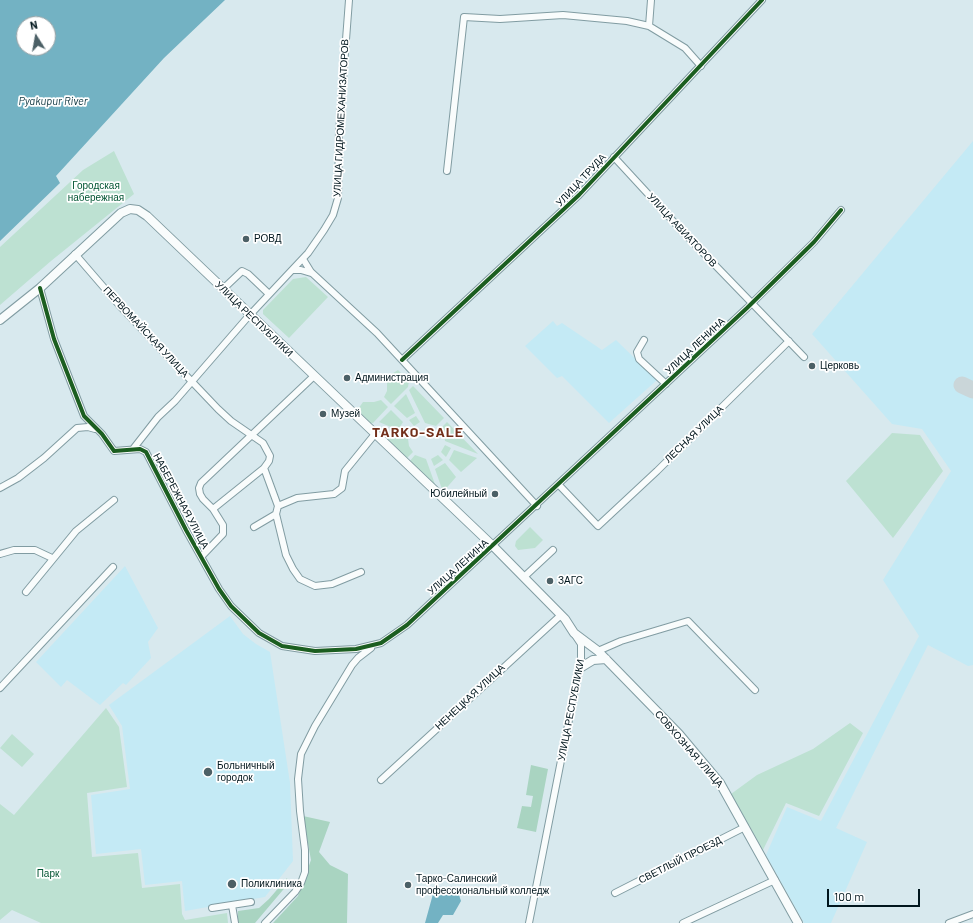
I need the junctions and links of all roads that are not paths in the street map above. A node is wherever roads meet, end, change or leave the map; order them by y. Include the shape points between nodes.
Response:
1 (349, 0) edge
2 (651, 0) edge
3 (762, 0) edge
4 (649, 26) junction
5 (701, 66) junction
6 (614, 157) junction
7 (447, 171) dead end
8 (841, 210) dead end
9 (75, 254) junction
10 (303, 259) junction
11 (292, 270) junction
12 (315, 275) junction
13 (40, 288) junction
14 (223, 289) junction
15 (269, 294) junction
16 (751, 303) junction
17 (250, 315) junction
18 (0, 320) edge
19 (644, 340) dead end
20 (789, 341) junction
21 (804, 357) dead end
22 (402, 360) junction
23 (314, 376) junction
24 (192, 380) junction
25 (666, 384) junction
26 (84, 416) junction
27 (77, 428) junction
28 (97, 429) junction
29 (375, 434) junction
30 (251, 436) junction
31 (133, 449) junction
32 (264, 468) junction
33 (559, 485) junction
34 (0, 488) edge
35 (114, 500) dead end
36 (278, 506) junction
37 (537, 506) junction
38 (213, 509) junction
39 (276, 514) junction
40 (254, 527) dead end
41 (493, 546) junction
42 (553, 550) dead end
43 (0, 554) edge
44 (202, 556) junction
45 (52, 558) junction
46 (113, 567) dead end
47 (361, 572) dead end
48 (524, 577) junction
49 (26, 592) dead end
50 (561, 615) junction
51 (574, 633) junction
52 (375, 645) junction
53 (347, 649) junction
54 (598, 651) junction
55 (606, 659) junction
56 (352, 665) junction
57 (580, 668) junction
58 (0, 688) edge
59 (755, 690) dead end
60 (381, 780) dead end
61 (745, 827) junction
62 (775, 880) junction
63 (615, 893) dead end
64 (251, 902) dead end
65 (232, 905) junction
66 (212, 908) dead end
67 (973, 914) edge
68 (235, 923) edge
69 (265, 923) edge
70 (529, 923) edge
71 (683, 923) edge
72 (798, 923) edge
73 (949, 923) edge

1 - 10 street, УЛИЦА ГИДРОМЕХАНИЗАТОРОВ via 339,132 338,198 333,215
2 - 4 street
3 - 5 street, УЛИЦА ТРУДА
4 - 5 street via 685,48
4 - 7 street via 563,15 500,19 464,17
5 - 6 street, УЛИЦА ТРУДА
6 - 16 street, УЛИЦА АВИАТОРОВ
6 - 22 street, УЛИЦА ТРУДА via 552,222
8 - 16 street, УЛИЦА ЛЕНИНА via 814,242
9 - 13 main road
9 - 14 main road, УЛИЦА РЕСПУБЛИКИ via 121,213 130,209 138,210
9 - 24 street, ПЕРВОМАЙСКАЯ УЛИЦА
10 - 11 street, УЛИЦА ГИДРОМЕХАНИЗАТОРОВ
10 - 12 street
11 - 12 street
11 - 15 street, УЛИЦА ГИДРОМЕХАНИЗАТОРОВ
12 - 22 street
13 - 18 main road
13 - 26 street via 54,339
14 - 15 street via 242,271
14 - 17 main road, УЛИЦА РЕСПУБЛИКИ
15 - 17 street, УЛИЦА ГИДРОМЕХАНИЗАТОРОВ
16 - 20 street, УЛИЦА АВИАТОРОВ
16 - 25 street, УЛИЦА ЛЕНИНА
17 - 23 main road, УЛИЦА РЕСПУБЛИКИ
17 - 24 street, УЛИЦА ГИДРОМЕХАНИЗАТОРОВ
19 - 25 street, УЛИЦА ЛЕНИНА via 637,352 639,359
20 - 21 street, УЛИЦА АВИАТОРОВ
20 - 33 street, ЛЕСНАЯ УЛИЦА via 598,526
22 - 37 street
23 - 29 main road, УЛИЦА РЕСПУБЛИКИ
23 - 30 street
24 - 30 street, ПЕРВОМАЙСКАЯ УЛИЦА via 218,409
24 - 31 street, УЛИЦА ГИДРОМЕХАНИЗАТОРОВ
25 - 33 street, УЛИЦА ЛЕНИНА
26 - 27 street
26 - 28 street
27 - 28 street
27 - 34 street via 44,458
28 - 31 street via 114,451
29 - 36 street via 345,471 342,488 334,494 297,498
29 - 41 main road, УЛИЦА РЕСПУБЛИКИ
30 - 32 street, ПЕРВОМАЙСКАЯ УЛИЦА via 258,438 267,449 270,461
30 - 38 street via 201,484 200,494
31 - 44 street, НАБЕРЕЖНАЯ УЛИЦА via 146,452 175,511
32 - 36 street
32 - 38 street
33 - 37 street, УЛИЦА ЛЕНИНА
35 - 45 street via 76,531
36 - 39 street
37 - 41 street, УЛИЦА ЛЕНИНА
38 - 44 street via 223,526 223,534
39 - 40 street
39 - 47 street via 286,555 300,579 315,586 332,584
41 - 48 main road, УЛИЦА РЕСПУБЛИКИ
41 - 52 street, УЛИЦА ЛЕНИНА via 408,625
42 - 48 street
43 - 45 street via 14,550 35,550
44 - 53 street, УЛИЦА ЛЕНИНА via 231,606 259,633 282,646 297,649
45 - 49 street
46 - 58 street
48 - 50 main road, УЛИЦА РЕСПУБЛИКИ
50 - 51 main road, УЛИЦА РЕСПУБЛИКИ
50 - 60 street, НЕНЕЦКАЯ УЛИЦА
51 - 54 main road, СОВХОЗНАЯ УЛИЦА
51 - 57 street, УЛИЦА РЕСПУБЛИКИ via 581,644
52 - 53 street, УЛИЦА ЛЕНИНА
52 - 56 street, УЛИЦА ЛЕНИНА
53 - 56 street via 352,656
54 - 55 main road, СОВХОЗНАЯ УЛИЦА
54 - 59 street via 688,620
55 - 57 main road via 593,660
55 - 61 main road, СОВХОЗНАЯ УЛИЦА via 679,734 720,783
56 - 69 street, УЛИЦА ЛЕНИНА via 301,754 298,779 306,864 301,883
57 - 70 street, УЛИЦА РЕСПУБЛИКИ
61 - 62 main road, СОВХОЗНАЯ УЛИЦА
61 - 63 street, СВЕТЛЫЙ ПРОЕЗД
62 - 71 street
62 - 72 main road, СОВХОЗНАЯ УЛИЦА
64 - 65 street
65 - 66 street
65 - 68 street
67 - 73 street

